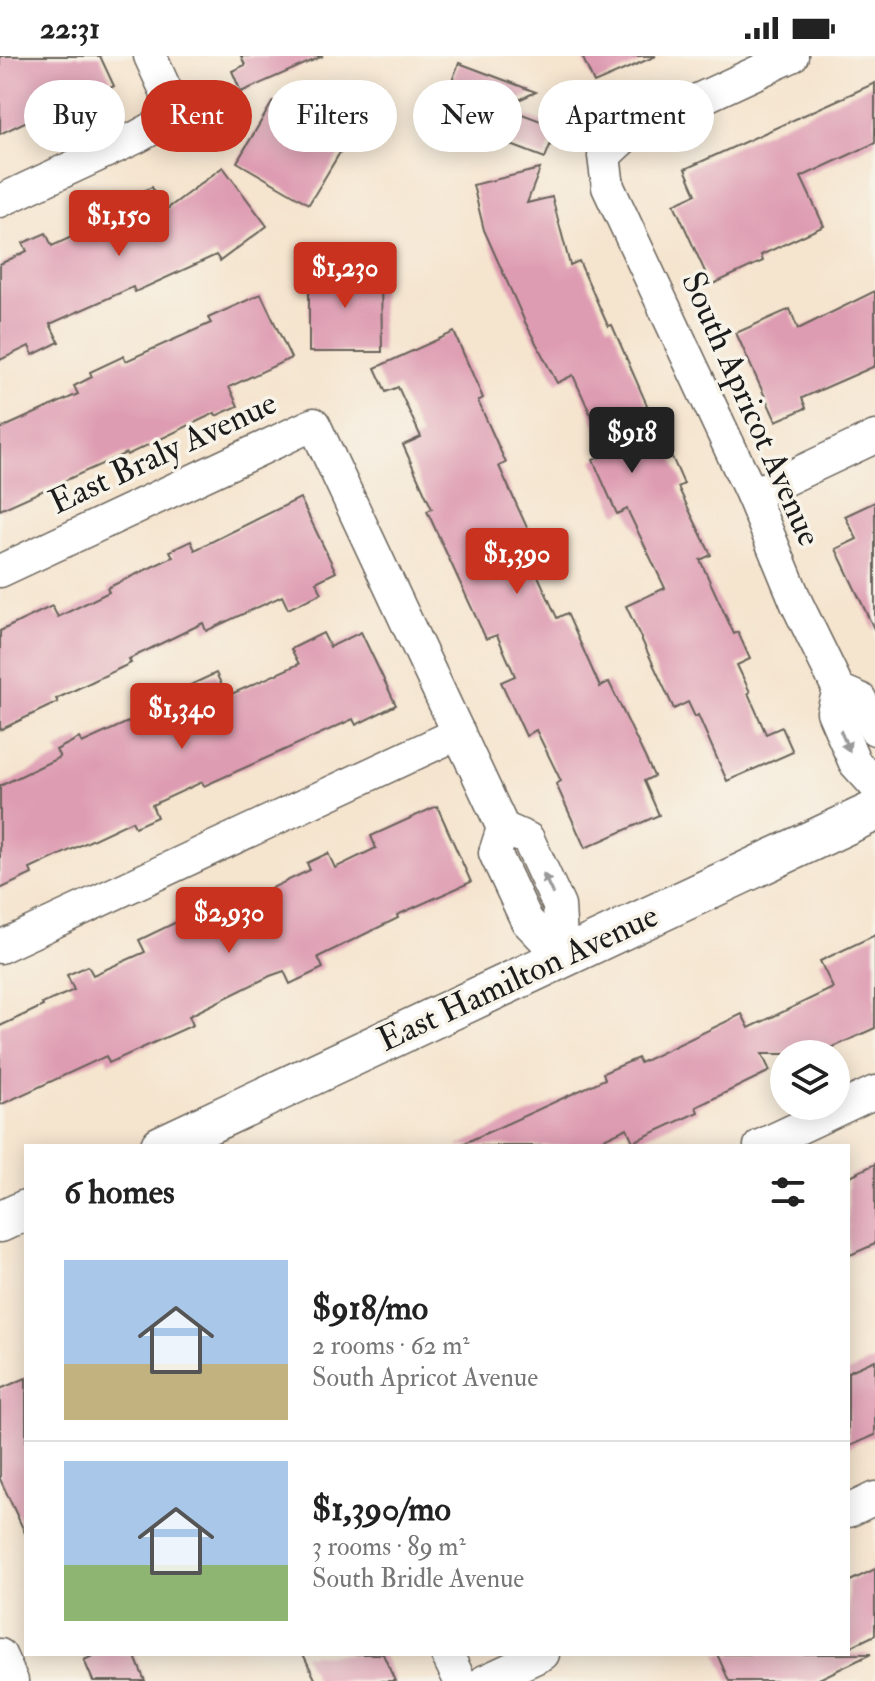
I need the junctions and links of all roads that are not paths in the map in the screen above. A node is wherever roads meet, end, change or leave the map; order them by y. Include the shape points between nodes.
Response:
1 (150, 56) edge
2 (792, 56) edge
3 (0, 201) edge
4 (875, 437) edge
5 (752, 495) junction
6 (0, 571) edge
7 (839, 690) junction
8 (875, 729) edge
9 (459, 733) junction
10 (875, 785) edge
11 (875, 811) edge
12 (0, 947) edge
13 (562, 957) junction
14 (875, 1092) edge
15 (208, 1136) edge
16 (170, 1144) edge
17 (764, 1144) edge
18 (24, 1211) edge
19 (0, 1222) edge
20 (875, 1498) edge
21 (850, 1510) edge
22 (0, 1655) edge
23 (448, 1656) edge
24 (539, 1656) edge
25 (12, 1681) edge
26 (460, 1681) edge
27 (485, 1681) edge

1 - 3 street via 169,112 157,126
2 - 5 street, South Apricot Avenue via 631,131 604,156 608,187
4 - 5 street
5 - 7 street, South Apricot Avenue
6 - 9 street, East Braly Avenue via 314,424
7 - 8 street, South Apricot Avenue via 860,699
7 -> 10 street, South Apricot Avenue via 833,712 855,763
9 - 12 street
9 - 13 street via 503,828 528,839 559,906
11 - 13 street, East Hamilton Avenue
13 - 15 street, East Hamilton Avenue
14 - 17 street
15 - 16 street, East Hamilton Avenue
18 - 19 street
20 - 21 street
22 - 25 street
23 - 26 street
24 - 27 street

